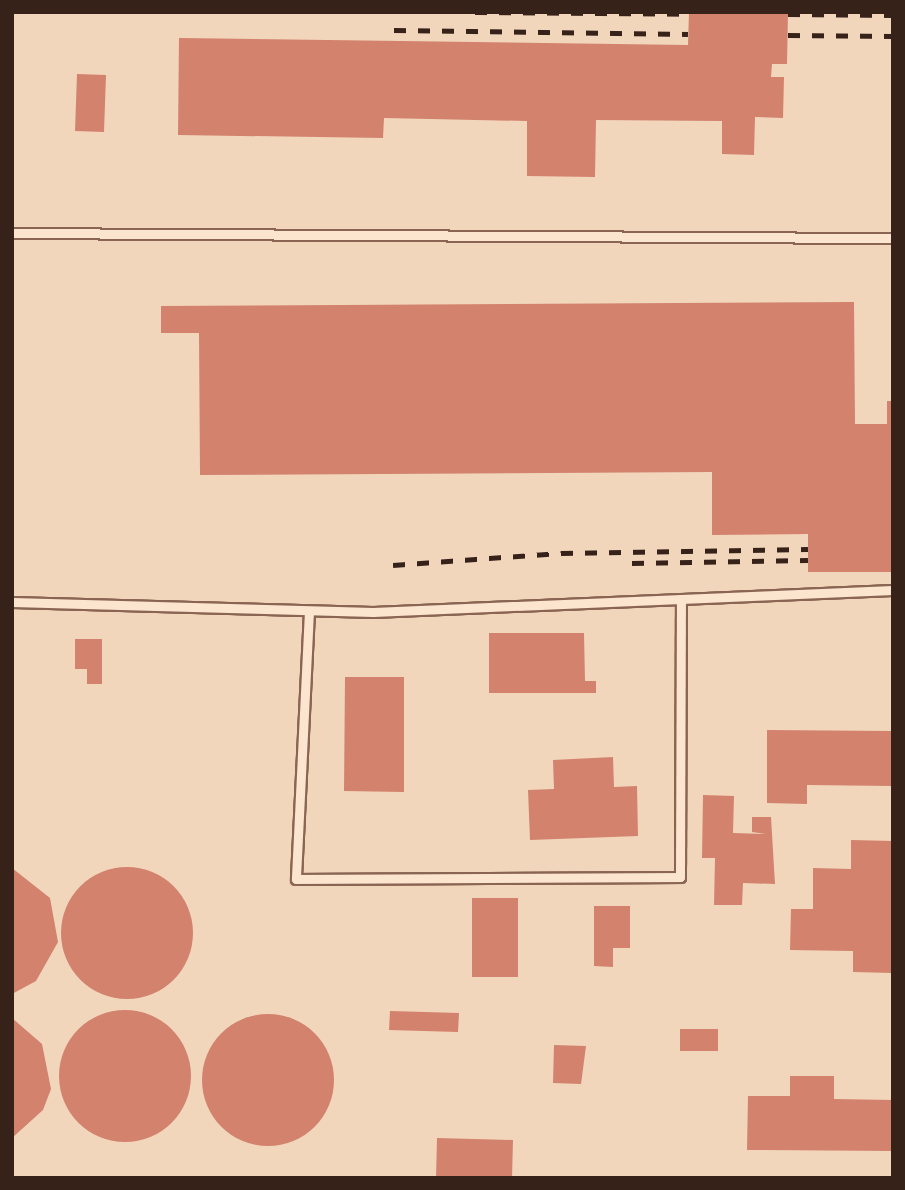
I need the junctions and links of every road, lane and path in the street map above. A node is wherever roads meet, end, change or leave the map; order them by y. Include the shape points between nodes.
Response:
1 (12, 233) edge
2 (893, 238) edge
3 (893, 590) edge
4 (681, 599) junction
5 (12, 602) edge
6 (309, 611) junction

1 - 2 lane
3 - 4 lane
4 - 6 lane
4 - 6 lane via 680,877 296,878
5 - 6 lane

